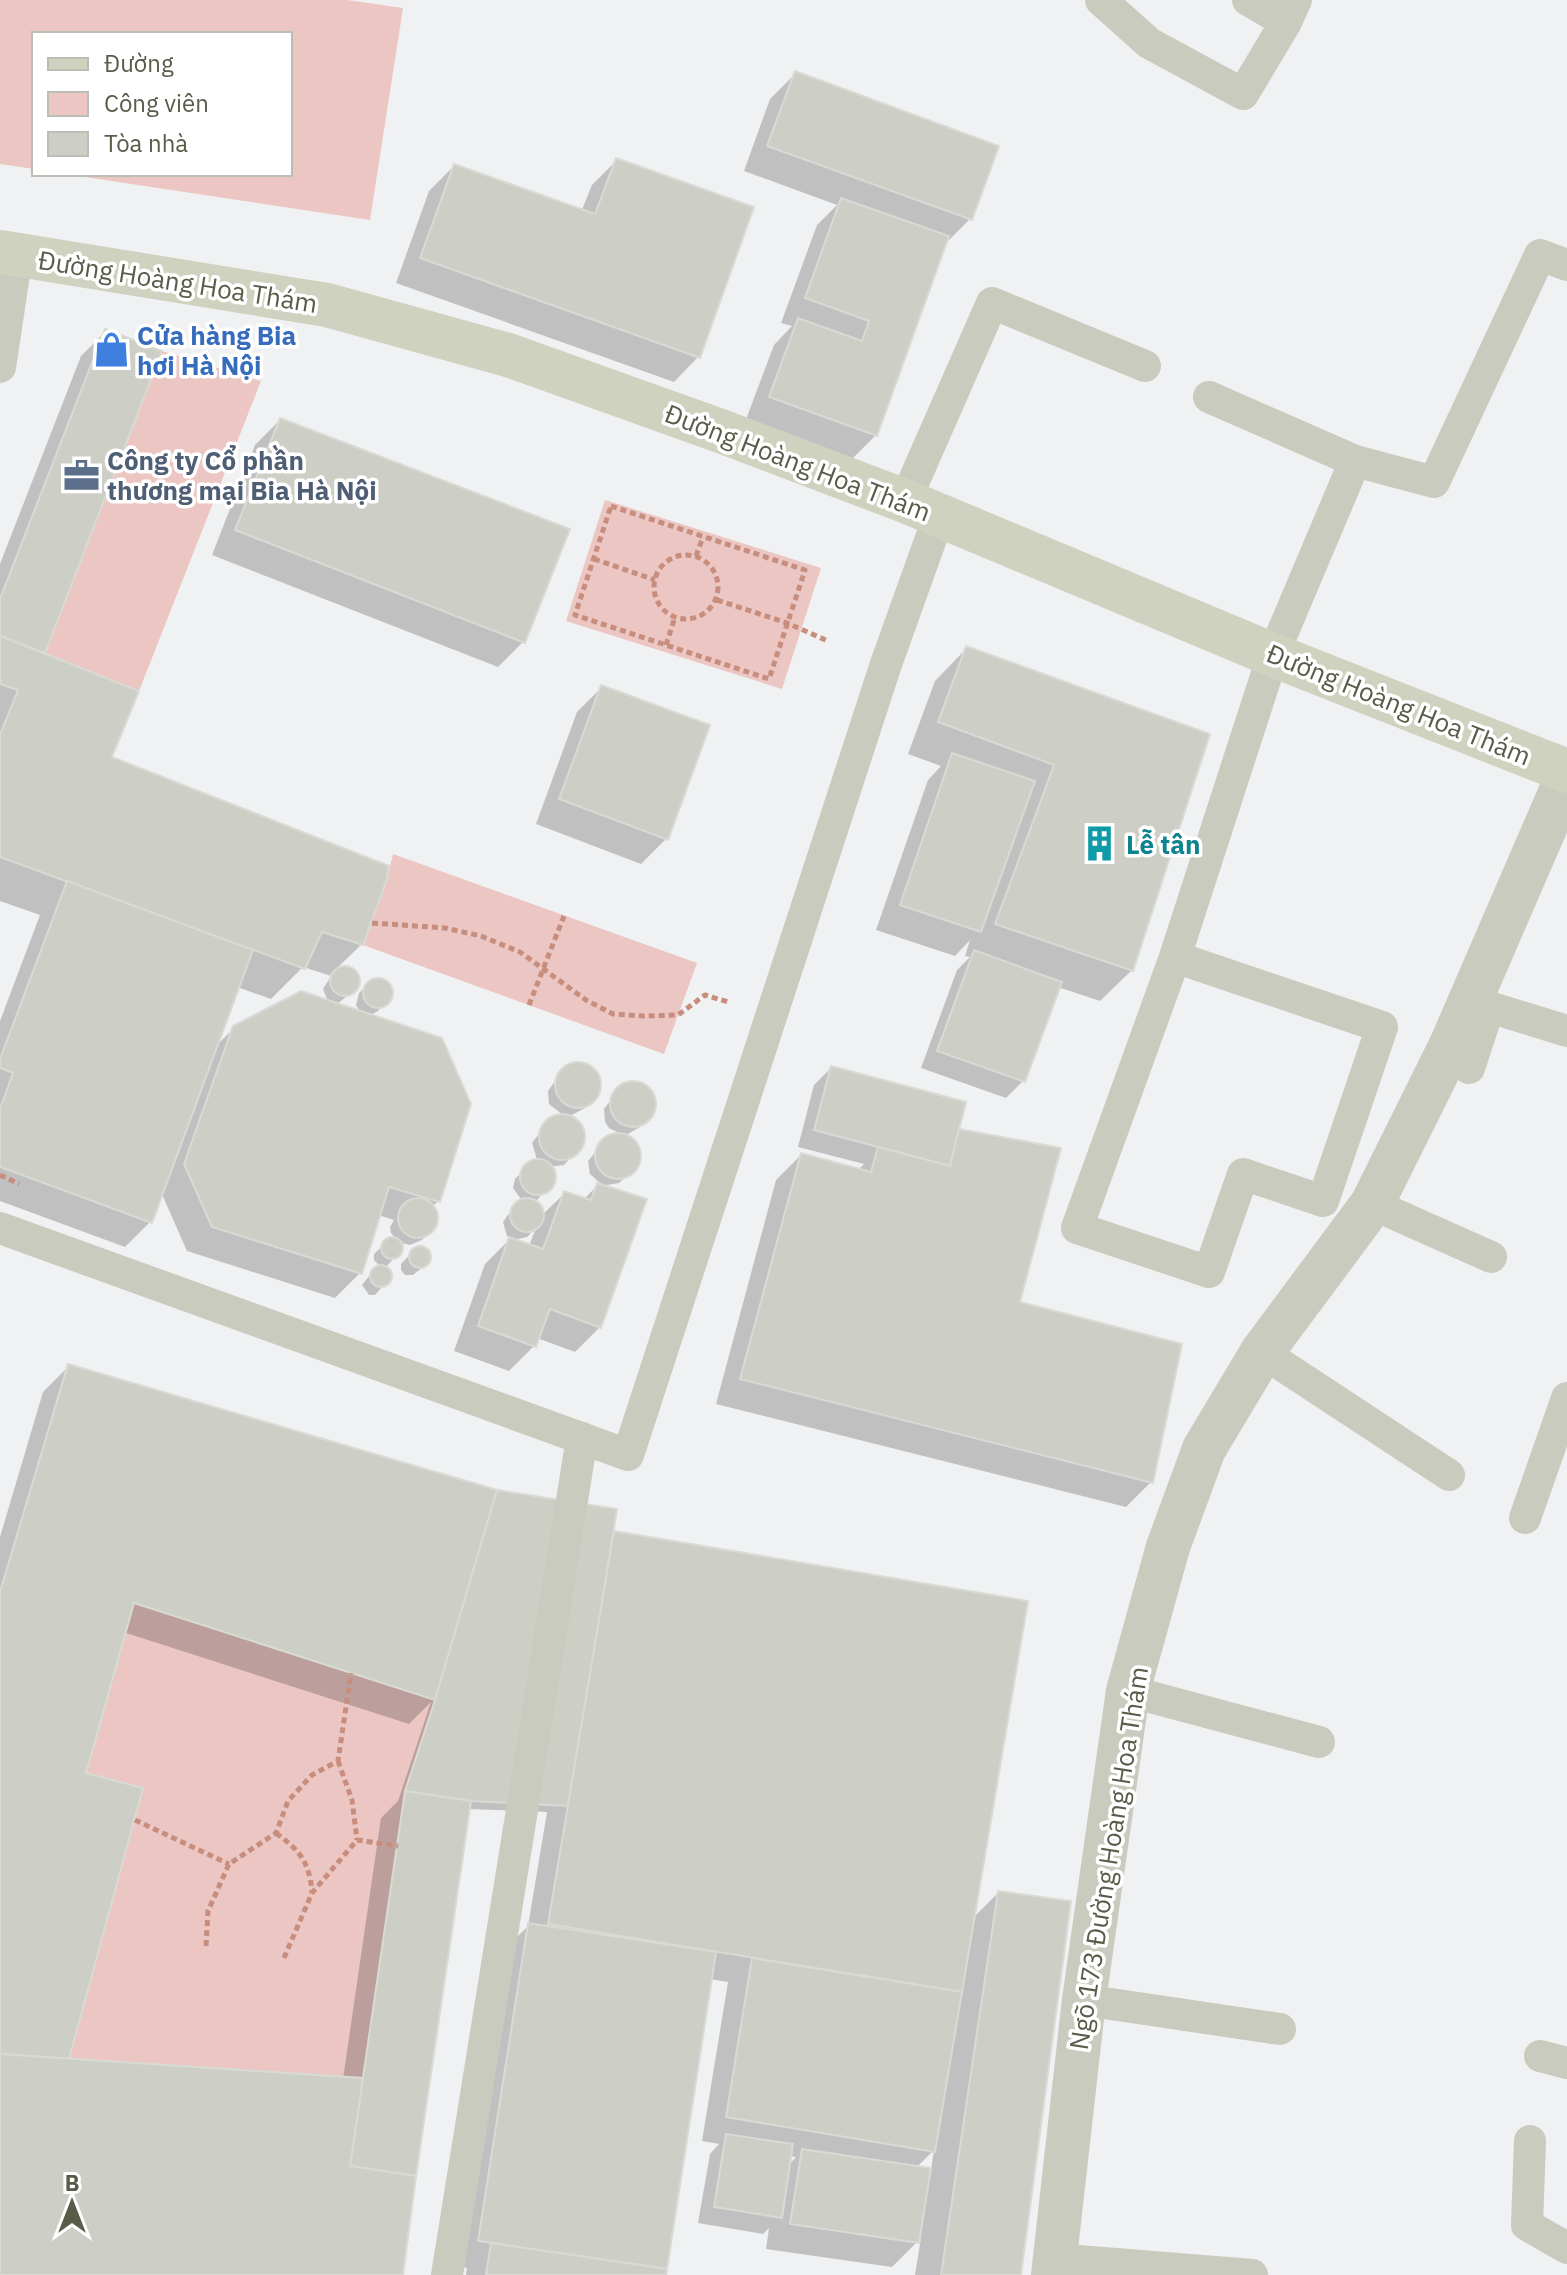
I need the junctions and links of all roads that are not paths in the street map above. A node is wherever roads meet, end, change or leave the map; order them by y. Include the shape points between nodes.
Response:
1 (1101, 0) edge
2 (1248, 0) edge
3 (1291, 11) edge
4 (8, 253) edge
5 (1567, 265) edge
6 (1145, 366) dead end
7 (0, 367) edge
8 (1209, 397) dead end
9 (1355, 461) junction
10 (922, 508) junction
11 (1273, 655) junction
12 (1567, 771) edge
13 (1567, 777) edge
14 (1175, 957) junction
15 (1567, 1031) edge
16 (1469, 1068) dead end
17 (1372, 1204) junction
18 (0, 1228) edge
19 (1491, 1257) dead end
20 (1262, 1352) junction
21 (1567, 1398) edge
22 (582, 1438) junction
23 (1449, 1475) dead end
24 (1525, 1518) dead end
25 (1128, 1691) junction
26 (1319, 1742) dead end
27 (1084, 2000) junction
28 (1280, 2029) dead end
29 (1530, 2141) dead end
30 (1567, 2248) edge
31 (1054, 2267) edge
32 (447, 2275) edge
33 (1252, 2275) edge

1 - 3 lane via 1149,43 1243,94
2 - 3 lane
4 - 7 lane
4 - 10 main road, Đường Hoàng Hoa Thám via 327,305 493,351
5 - 9 lane via 1540,255 1434,482
6 - 10 lane via 992,303
8 - 9 lane
9 - 11 lane
10 - 11 main road, Đường Hoàng Hoa Thám
10 - 22 lane via 886,664 628,1455
11 - 12 main road, Đường Hoàng Hoa Thám
11 - 14 lane
13 - 17 street, Ngõ 173 Đường Hoàng Hoa Thám via 1451,1045
14 - 14 lane via 1077,1228 1209,1272 1243,1174 1323,1201 1382,1027
15 - 16 lane via 1489,1007
17 - 19 lane
17 - 20 street, Ngõ 173 Đường Hoàng Hoa Thám
18 - 22 lane
20 - 23 lane
20 - 25 street, Ngõ 173 Đường Hoàng Hoa Thám via 1204,1449 1168,1547
21 - 24 lane
22 - 32 lane
25 - 26 lane
25 - 27 street, Ngõ 173 Đường Hoàng Hoa Thám
27 - 28 lane
27 - 31 street, Ngõ 173 Đường Hoàng Hoa Thám
29 - 30 lane via 1527,2225
31 - 33 lane

